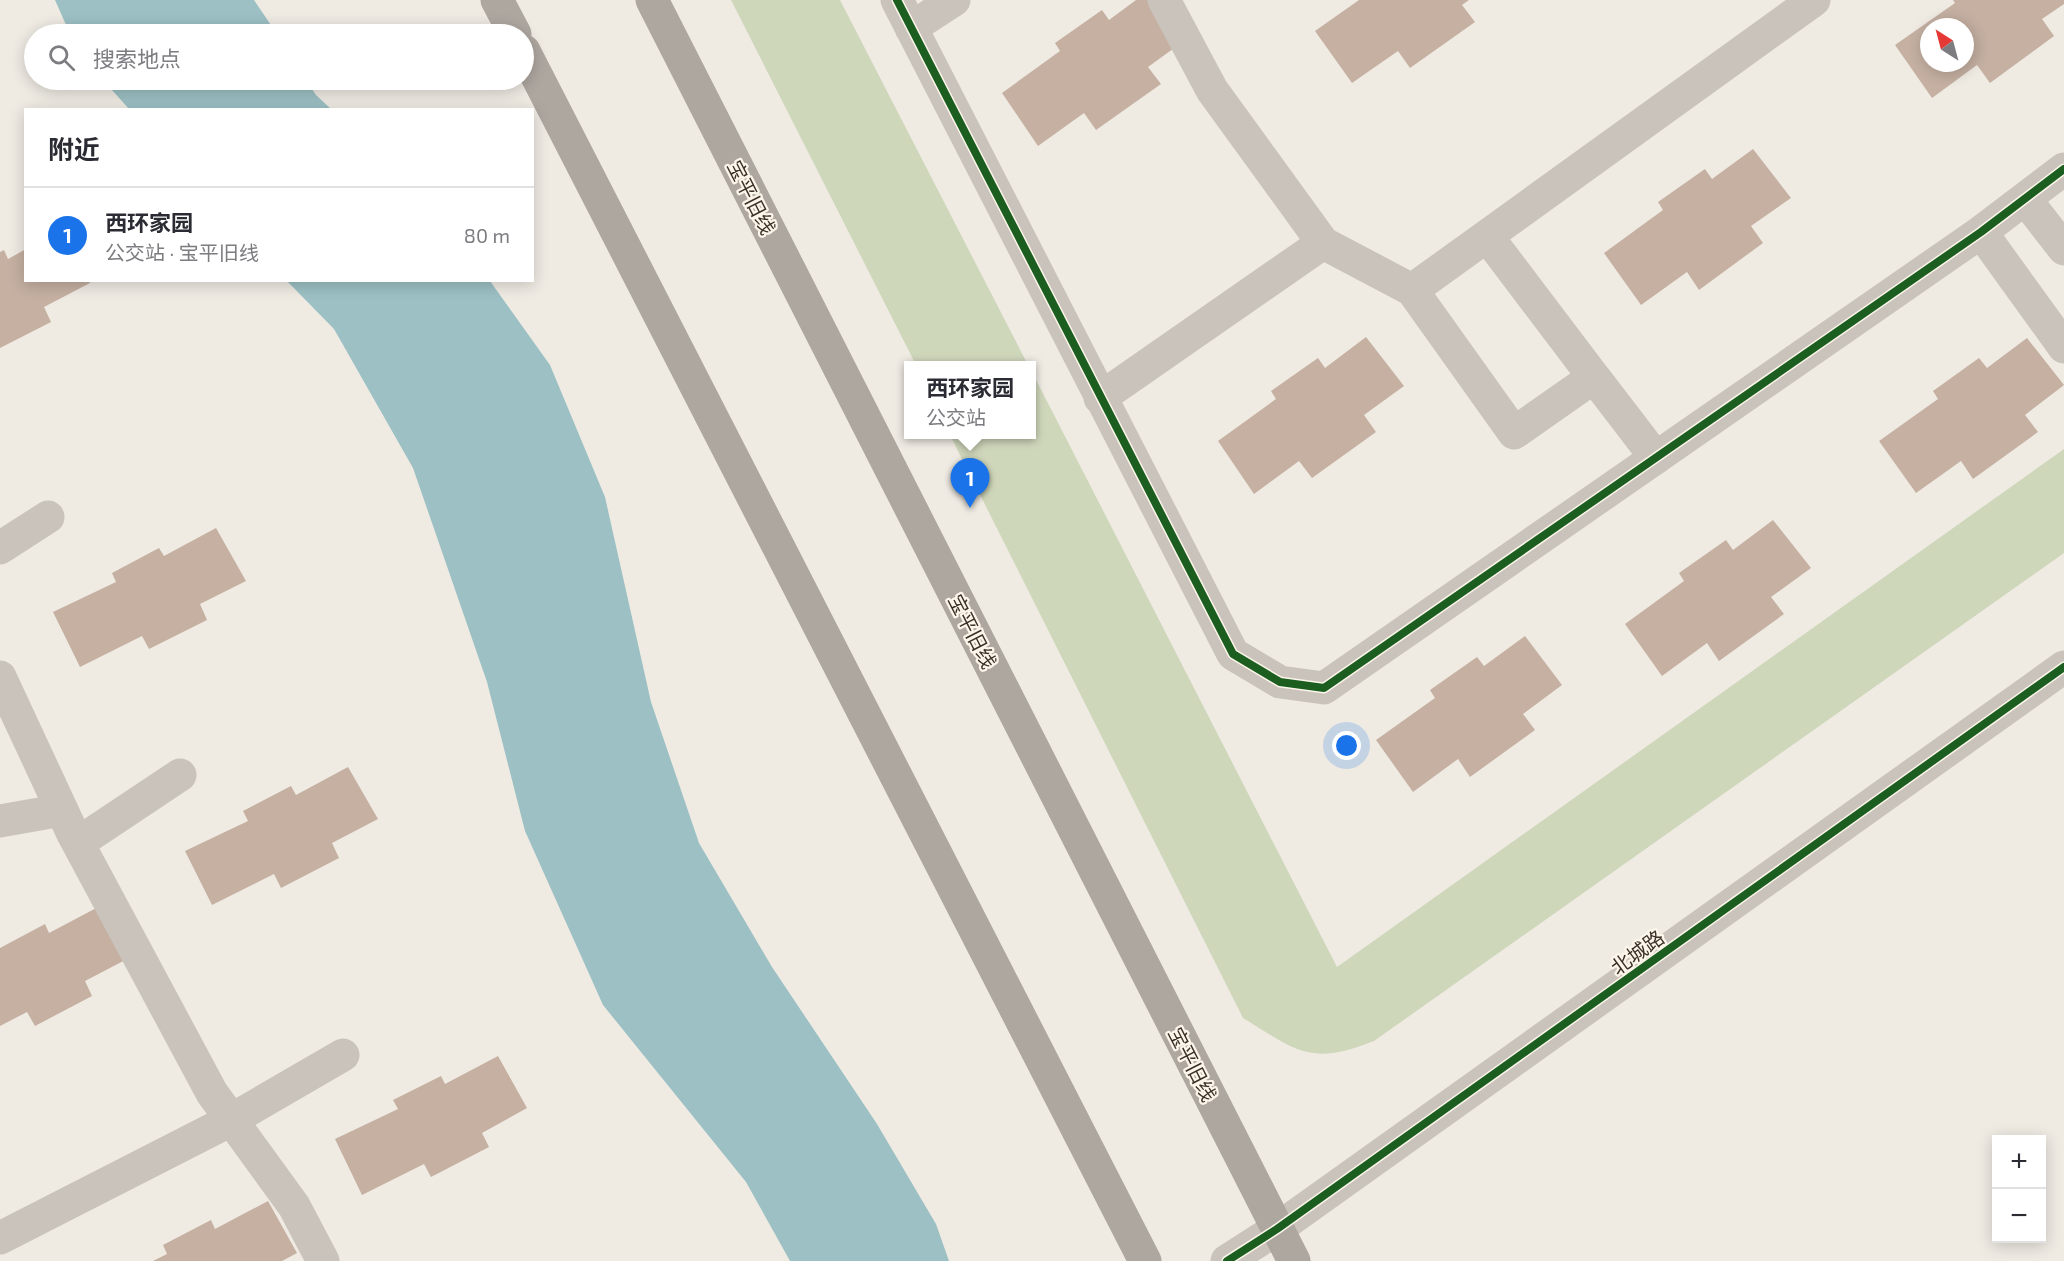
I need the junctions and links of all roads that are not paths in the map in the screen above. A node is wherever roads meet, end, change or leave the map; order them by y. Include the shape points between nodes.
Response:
1 (497, 0) edge
2 (652, 0) edge
3 (954, 0) edge
4 (1164, 0) edge
5 (1814, 0) edge
6 (904, 14) edge
7 (510, 24) edge
8 (534, 70) edge
9 (2064, 169) edge
10 (2026, 200) junction
11 (1981, 232) junction
12 (1486, 236) junction
13 (1323, 243) junction
14 (2064, 249) edge
15 (1412, 290) junction
16 (2064, 347) edge
17 (1599, 384) junction
18 (1100, 398) junction
19 (1656, 458) junction
20 (48, 517) dead end
21 (0, 548) edge
22 (2064, 667) edge
23 (0, 677) edge
24 (180, 775) dead end
25 (62, 810) junction
26 (0, 822) edge
27 (78, 843) junction
28 (343, 1055) dead end
29 (231, 1120) junction
30 (1277, 1229) junction
31 (0, 1238) edge
32 (323, 1261) edge
33 (1146, 1261) edge
34 (1227, 1261) edge
35 (1294, 1261) edge

1 - 7 main road
2 - 30 main road, 宝平旧线
3 - 6 street
4 - 13 street via 1212,90
5 - 12 street
6 - 18 street
8 - 33 main road
9 - 10 street
10 - 11 street
10 - 14 street
11 - 16 street
11 - 19 street
12 - 15 street
12 - 17 street
13 - 15 street
13 - 18 street
15 - 17 street via 1514,433 1594,377
17 - 19 street
18 - 19 street via 1233,654 1280,682 1324,688
20 - 21 street
22 - 30 street, 北城路
23 - 25 street
24 - 27 street
25 - 26 street
25 - 27 street
27 - 29 street via 212,1093
28 - 29 street
29 - 31 street
29 - 32 street via 294,1206
30 - 34 street, 北城路
30 - 35 main road, 宝平旧线

